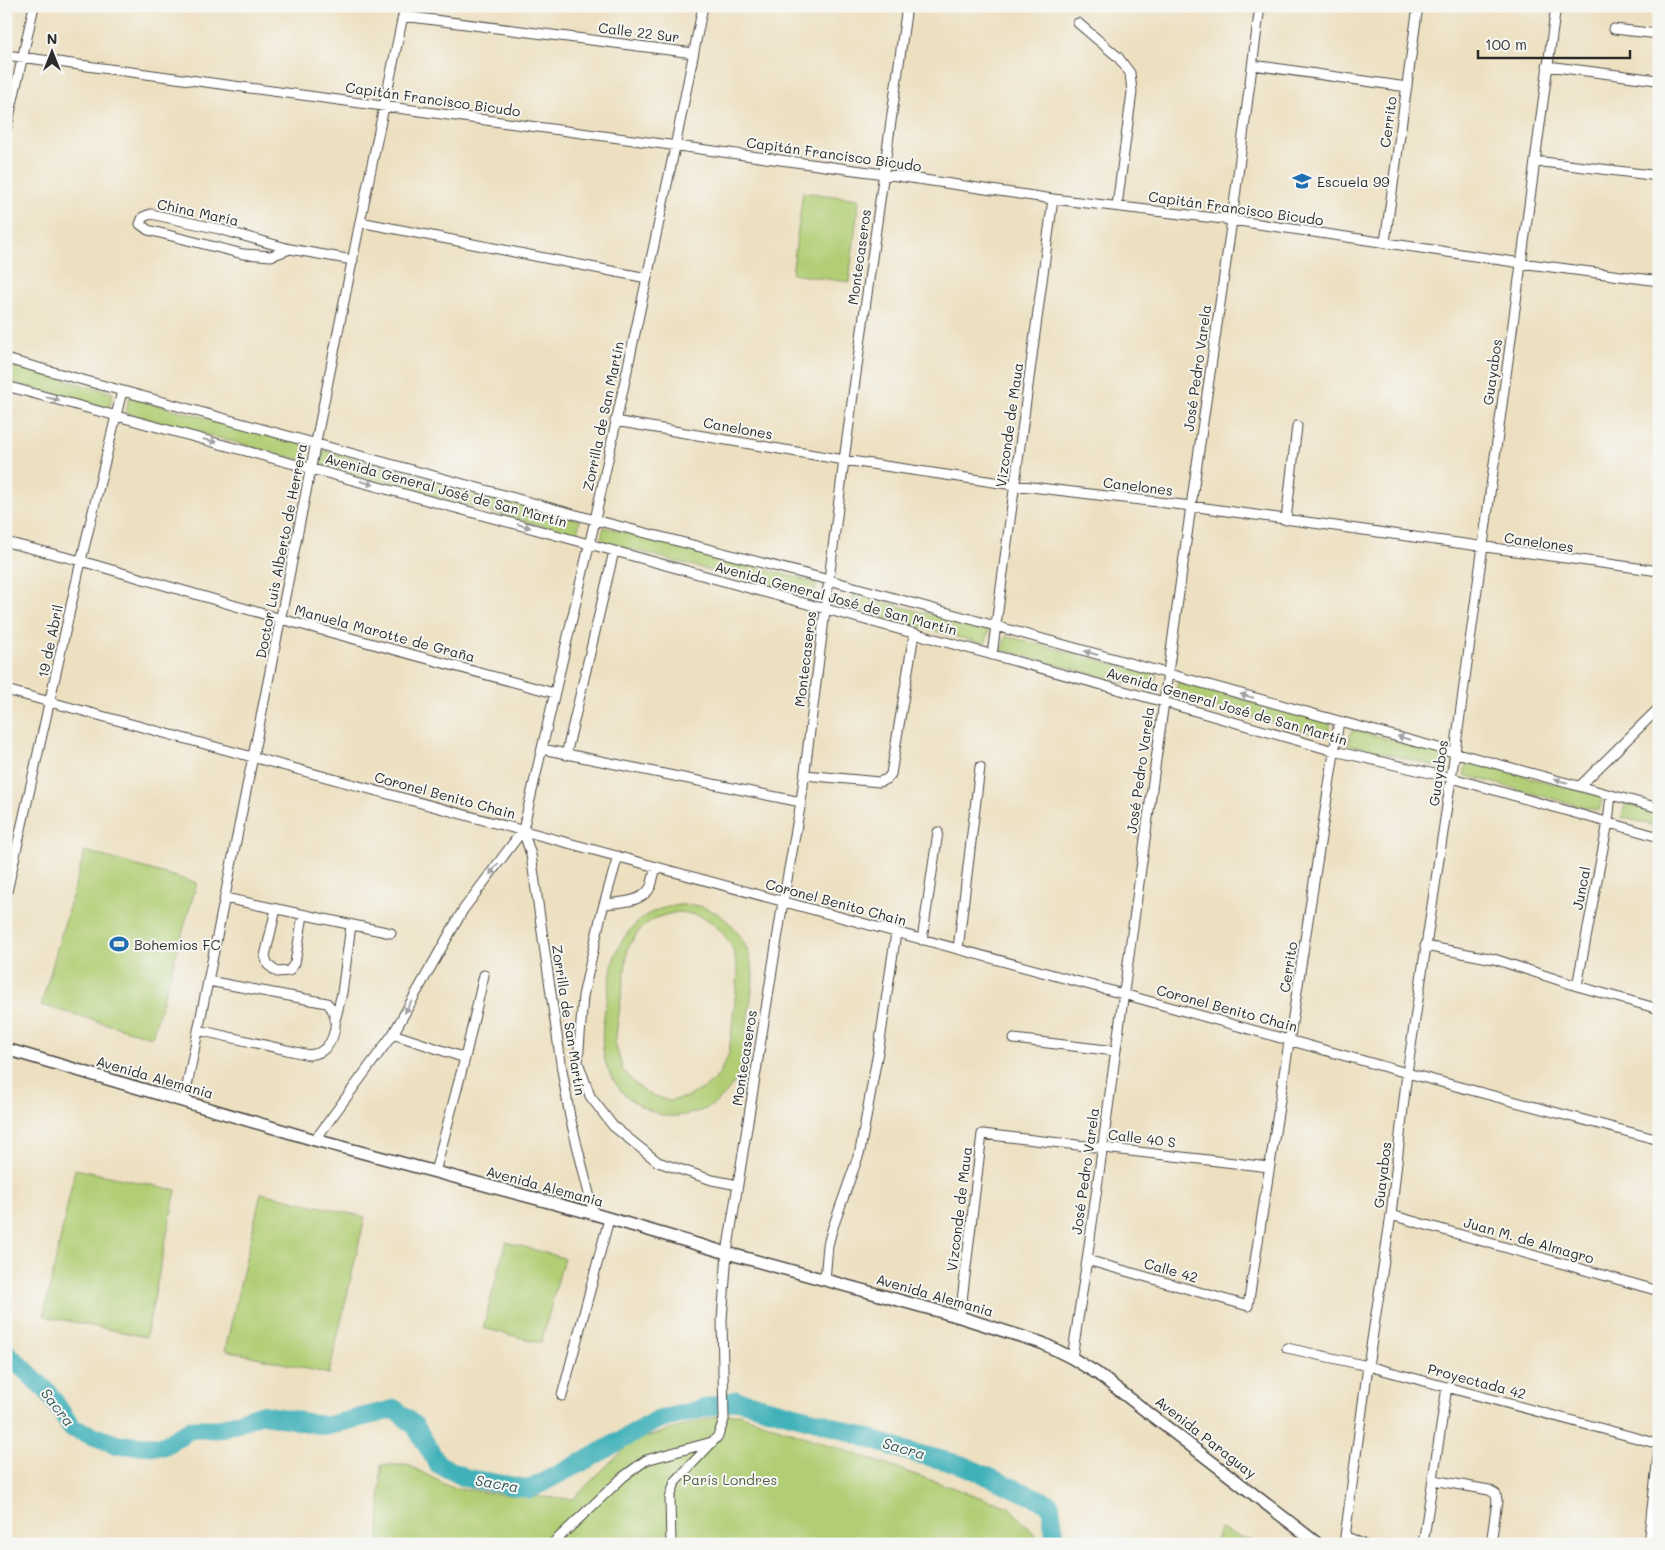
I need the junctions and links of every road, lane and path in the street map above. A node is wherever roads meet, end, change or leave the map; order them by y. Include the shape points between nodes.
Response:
1 (34, 6) edge
2 (405, 6) edge
3 (703, 6) edge
4 (907, 6) edge
5 (1260, 6) edge
6 (1418, 6) edge
7 (1556, 6) edge
8 (403, 16) junction
9 (1078, 23) dead end
10 (1614, 29) dead end
11 (1659, 34) edge
12 (693, 53) junction
13 (6, 55) edge
14 (23, 57) junction
15 (1253, 65) junction
16 (1548, 66) junction
17 (1659, 79) edge
18 (1407, 87) junction
19 (384, 106) junction
20 (6, 131) edge
21 (675, 147) junction
22 (1535, 161) junction
23 (884, 174) junction
24 (1659, 176) edge
25 (1053, 199) junction
26 (1117, 206) junction
27 (1232, 220) junction
28 (360, 222) junction
29 (1385, 242) junction
30 (290, 248) junction
31 (352, 260) junction
32 (1521, 263) junction
33 (646, 278) junction
34 (1659, 282) edge
35 (6, 359) edge
36 (6, 386) edge
37 (122, 391) junction
38 (116, 415) junction
39 (615, 421) junction
40 (1298, 426) dead end
41 (316, 444) junction
42 (844, 460) junction
43 (310, 468) junction
44 (1014, 485) junction
45 (1191, 506) junction
46 (595, 520) junction
47 (1286, 520) junction
48 (6, 542) edge
49 (589, 544) junction
50 (1482, 548) junction
51 (614, 551) junction
52 (81, 561) junction
53 (1659, 571) edge
54 (829, 580) junction
55 (825, 610) junction
56 (281, 619) junction
57 (996, 627) junction
58 (914, 634) junction
59 (992, 655) junction
60 (1168, 674) junction
61 (6, 690) edge
62 (554, 694) junction
63 (50, 702) junction
64 (1164, 702) junction
65 (1659, 708) edge
66 (1339, 721) junction
67 (542, 749) junction
68 (1334, 751) junction
69 (1455, 752) junction
70 (566, 754) junction
71 (253, 758) junction
72 (980, 767) dead end
73 (804, 775) junction
74 (1452, 778) junction
75 (1580, 786) junction
76 (1611, 795) junction
77 (801, 802) junction
78 (1659, 808) edge
79 (1608, 822) junction
80 (523, 830) junction
81 (938, 832) dead end
82 (1659, 837) edge
83 (618, 856) junction
84 (656, 867) junction
85 (9, 870) edge
86 (6, 896) edge
87 (225, 898) junction
88 (783, 902) junction
89 (604, 904) junction
90 (276, 909) junction
91 (303, 915) junction
92 (351, 925) junction
93 (391, 933) dead end
94 (896, 933) junction
95 (922, 940) junction
96 (1425, 946) junction
97 (958, 949) junction
98 (484, 975) dead end
99 (208, 981) junction
100 (1577, 986) junction
101 (1123, 994) junction
102 (1659, 1009) edge
103 (336, 1017) junction
104 (198, 1030) junction
105 (392, 1034) junction
106 (1014, 1039) dead end
107 (1290, 1040) junction
108 (6, 1049) edge
109 (1115, 1051) junction
110 (465, 1058) junction
111 (1407, 1073) junction
112 (184, 1101) junction
113 (982, 1134) joint
114 (315, 1140) junction
115 (1659, 1140) edge
116 (1102, 1147) junction
117 (1268, 1167) junction
118 (435, 1172) junction
119 (738, 1185) junction
120 (594, 1214) junction
121 (1391, 1214) junction
122 (609, 1219) junction
123 (728, 1253) junction
124 (1087, 1260) junction
125 (825, 1280) junction
126 (1659, 1291) edge
127 (1248, 1306) joint
128 (960, 1317) junction
129 (1288, 1348) dead end
130 (1072, 1358) junction
131 (1368, 1366) junction
132 (1447, 1387) junction
133 (562, 1396) dead end
134 (712, 1442) junction
135 (1659, 1445) edge
136 (1433, 1480) junction
137 (1344, 1540) edge
138 (555, 1543) edge
139 (671, 1544) edge
140 (1318, 1544) edge
141 (1363, 1544) edge
142 (1423, 1544) edge
143 (1491, 1544) edge
144 (1648, 1544) edge

1 - 14 street
2 - 8 street, Doctor Luis Alberto de Herrera
3 - 12 street, Zorrilla de San Martín
4 - 23 street, Montecaseros
5 - 15 street, José Pedro Varela
6 - 18 street, Cerrito
7 - 16 street, Guayabos
8 - 12 street, Calle 22 Sur
8 - 19 street, Doctor Luis Alberto de Herrera
9 - 26 street via 1118,57 1130,73 1132,92
10 - 11 street
12 - 21 street, Zorrilla de San Martín
13 - 14 street, Capitán Francisco Bicudo
14 - 19 street, Capitán Francisco Bicudo
14 - 20 street
15 - 18 street
15 - 27 street, José Pedro Varela
16 - 17 street
16 - 22 street, Guayabos
18 - 29 street, Cerrito
19 - 21 street, Capitán Francisco Bicudo
19 - 28 street, Doctor Luis Alberto de Herrera
21 - 23 street, Capitán Francisco Bicudo
21 - 33 street, Zorrilla de San Martín
22 - 24 street
22 - 32 street, Guayabos
23 - 25 street, Capitán Francisco Bicudo
23 - 42 street, Montecaseros
25 - 26 street, Capitán Francisco Bicudo
25 - 44 street, Vizconde de Maua
26 - 27 street, Capitán Francisco Bicudo
27 - 29 street, Capitán Francisco Bicudo
27 - 45 street, José Pedro Varela
28 - 31 street, Doctor Luis Alberto de Herrera
28 - 33 street
29 - 32 street, Capitán Francisco Bicudo
30 - 30 street, China María via 271,256 243,254 148,230 140,224 142,217 151,214
30 - 31 street, China María
31 - 41 street, Doctor Luis Alberto de Herrera
32 - 34 street, Capitán Francisco Bicudo
32 - 50 street, Guayabos
33 - 39 street, Zorrilla de San Martín
35 - 37 street, Avenida General José de San Martín
36 -> 38 street, Avenida General José de San Martín
37 - 38 street, 19 de Abril
37 - 41 street, Avenida General José de San Martín
38 -> 43 street, Avenida General José de San Martín
38 - 52 street, 19 de Abril
39 - 42 street, Canelones
39 - 46 street, Zorrilla de San Martín
40 - 47 street
41 - 43 street, Doctor Luis Alberto de Herrera
41 - 46 street, Avenida General José de San Martín
42 - 44 street, Canelones
42 - 54 street, Montecaseros
43 -> 49 street, Avenida General José de San Martín
43 - 56 street, Doctor Luis Alberto de Herrera
44 - 45 street, Canelones
44 - 57 street, Vizconde de Maua
45 - 47 street, Canelones
45 - 60 street, José Pedro Varela
46 - 49 street, Zorrilla de San Martín
46 - 54 street, Avenida General José de San Martín
47 - 50 street, Canelones
48 - 52 street, Manuela Marotte de Graña
49 - 51 street, Avenida General José de San Martín
49 - 62 street, Zorrilla de San Martín
50 - 53 street, Canelones
50 - 69 street, Guayabos
51 - 55 street, Avenida General José de San Martín
51 - 70 street
52 - 56 street, Manuela Marotte de Graña
52 - 63 street, 19 de Abril
54 - 55 street, Montecaseros
54 - 57 street, Avenida General José de San Martín
55 - 58 street, Avenida General José de San Martín
55 - 73 street, Montecaseros
56 - 62 street, Manuela Marotte de Graña
56 - 71 street, Doctor Luis Alberto de Herrera
57 - 59 street, Vizconde de Maua
60 -> 57 street, Avenida General José de San Martín
58 - 59 street, Avenida General José de San Martín
58 - 73 street via 891,774 879,782
59 - 64 street, Avenida General José de San Martín
60 - 64 street, José Pedro Varela
66 -> 60 street, Avenida General José de San Martín
61 - 63 street, Coronel Benito Chain
62 - 67 street, Zorrilla de San Martín
63 - 71 street, Coronel Benito Chain
63 - 85 street, 19 de Abril
64 - 68 street, Avenida General José de San Martín
64 - 101 street, José Pedro Varela
65 - 75 street
66 - 68 street, Cerrito
69 -> 66 street, Avenida General José de San Martín
67 - 70 street
67 - 80 street, Zorrilla de San Martín
68 - 74 street, Avenida General José de San Martín
68 - 107 street, Cerrito
69 - 74 street, Guayabos
75 -> 69 street, Avenida General José de San Martín
70 - 77 street
71 - 80 street, Coronel Benito Chain
71 - 87 street, Doctor Luis Alberto de Herrera
72 - 97 street
73 - 77 street, Montecaseros
74 - 79 street, Avenida General José de San Martín
74 - 96 street, Guayabos
75 - 76 street, Avenida General José de San Martín
76 - 78 street, Avenida General José de San Martín
76 - 79 street, Juncal
77 - 88 street, Montecaseros
79 - 82 street, Avenida General José de San Martín
79 - 100 street, Juncal
80 - 83 street, Coronel Benito Chain
80 -> 105 street, Zorrilla de San Martín via 463,910
80 - 120 street, Zorrilla de San Martín via 531,855 570,1117
81 - 95 street
83 - 84 street, Coronel Benito Chain
83 - 89 street
84 - 88 street, Coronel Benito Chain
84 - 89 street via 651,886 644,896
85 - 86 street, 19 de Abril
87 - 90 street
87 - 99 street, Doctor Luis Alberto de Herrera
88 - 94 street, Coronel Benito Chain
88 - 119 street, Montecaseros
89 - 119 street via 583,996 578,1062 590,1096 612,1126 658,1162
90 - 91 street
90 - 91 street via 265,956 268,966 277,972 289,971 295,964
91 - 92 street
92 - 93 street
92 - 103 street
94 - 95 street, Coronel Benito Chain
94 - 125 street via 860,1151 832,1230
95 - 97 street, Coronel Benito Chain
96 - 100 street via 1494,959
96 - 111 street, Guayabos
97 - 101 street, Coronel Benito Chain
98 - 110 street
99 - 103 street via 327,1003
99 - 104 street, Doctor Luis Alberto de Herrera
100 - 102 street
101 - 107 street, Coronel Benito Chain
101 - 109 street, José Pedro Varela
103 - 104 street via 330,1043 320,1053 309,1055
104 - 112 street, Doctor Luis Alberto de Herrera
105 - 110 street
105 - 114 street, Zorrilla de San Martín
106 - 109 street
107 - 111 street, Coronel Benito Chain
107 - 117 street, Cerrito
108 - 112 street, Avenida Alemania
109 - 116 street, José Pedro Varela
110 - 118 street
111 - 115 street, Coronel Benito Chain
111 - 121 street, Guayabos
112 - 114 street, Avenida Alemania
113 - 116 street, Calle 40 S
113 - 128 street, Vizconde de Maua
114 - 118 street, Avenida Alemania
116 - 117 street, Calle 40 S
116 - 124 street, José Pedro Varela
117 - 127 street, Cerrito
118 - 120 street, Avenida Alemania
119 - 123 street, Montecaseros
120 - 122 street, Avenida Alemania
121 - 126 street, Juan M. de Almagro
121 - 131 street, Guayabos
122 - 123 street, Avenida Alemania
122 - 133 street
123 - 125 street, Avenida Alemania
123 - 134 street, Montecaseros via 722,1320 724,1420
124 - 127 street, Calle 42
124 - 130 street, José Pedro Varela
125 - 128 street, Avenida Alemania
128 - 130 street, Avenida Alemania via 1042,1343
129 - 131 street, Proyectada 42
130 - 140 street, Avenida Paraguay via 1098,1374
131 - 132 street, Proyectada 42
131 - 137 street, Guayabos
132 - 135 street, Proyectada 42
132 - 136 street
134 - 138 street via 646,1460 623,1477
134 - 139 street via 675,1482 670,1498
135 - 144 street
136 - 142 street
136 - 143 street via 1496,1494 1498,1501
137 - 141 street

